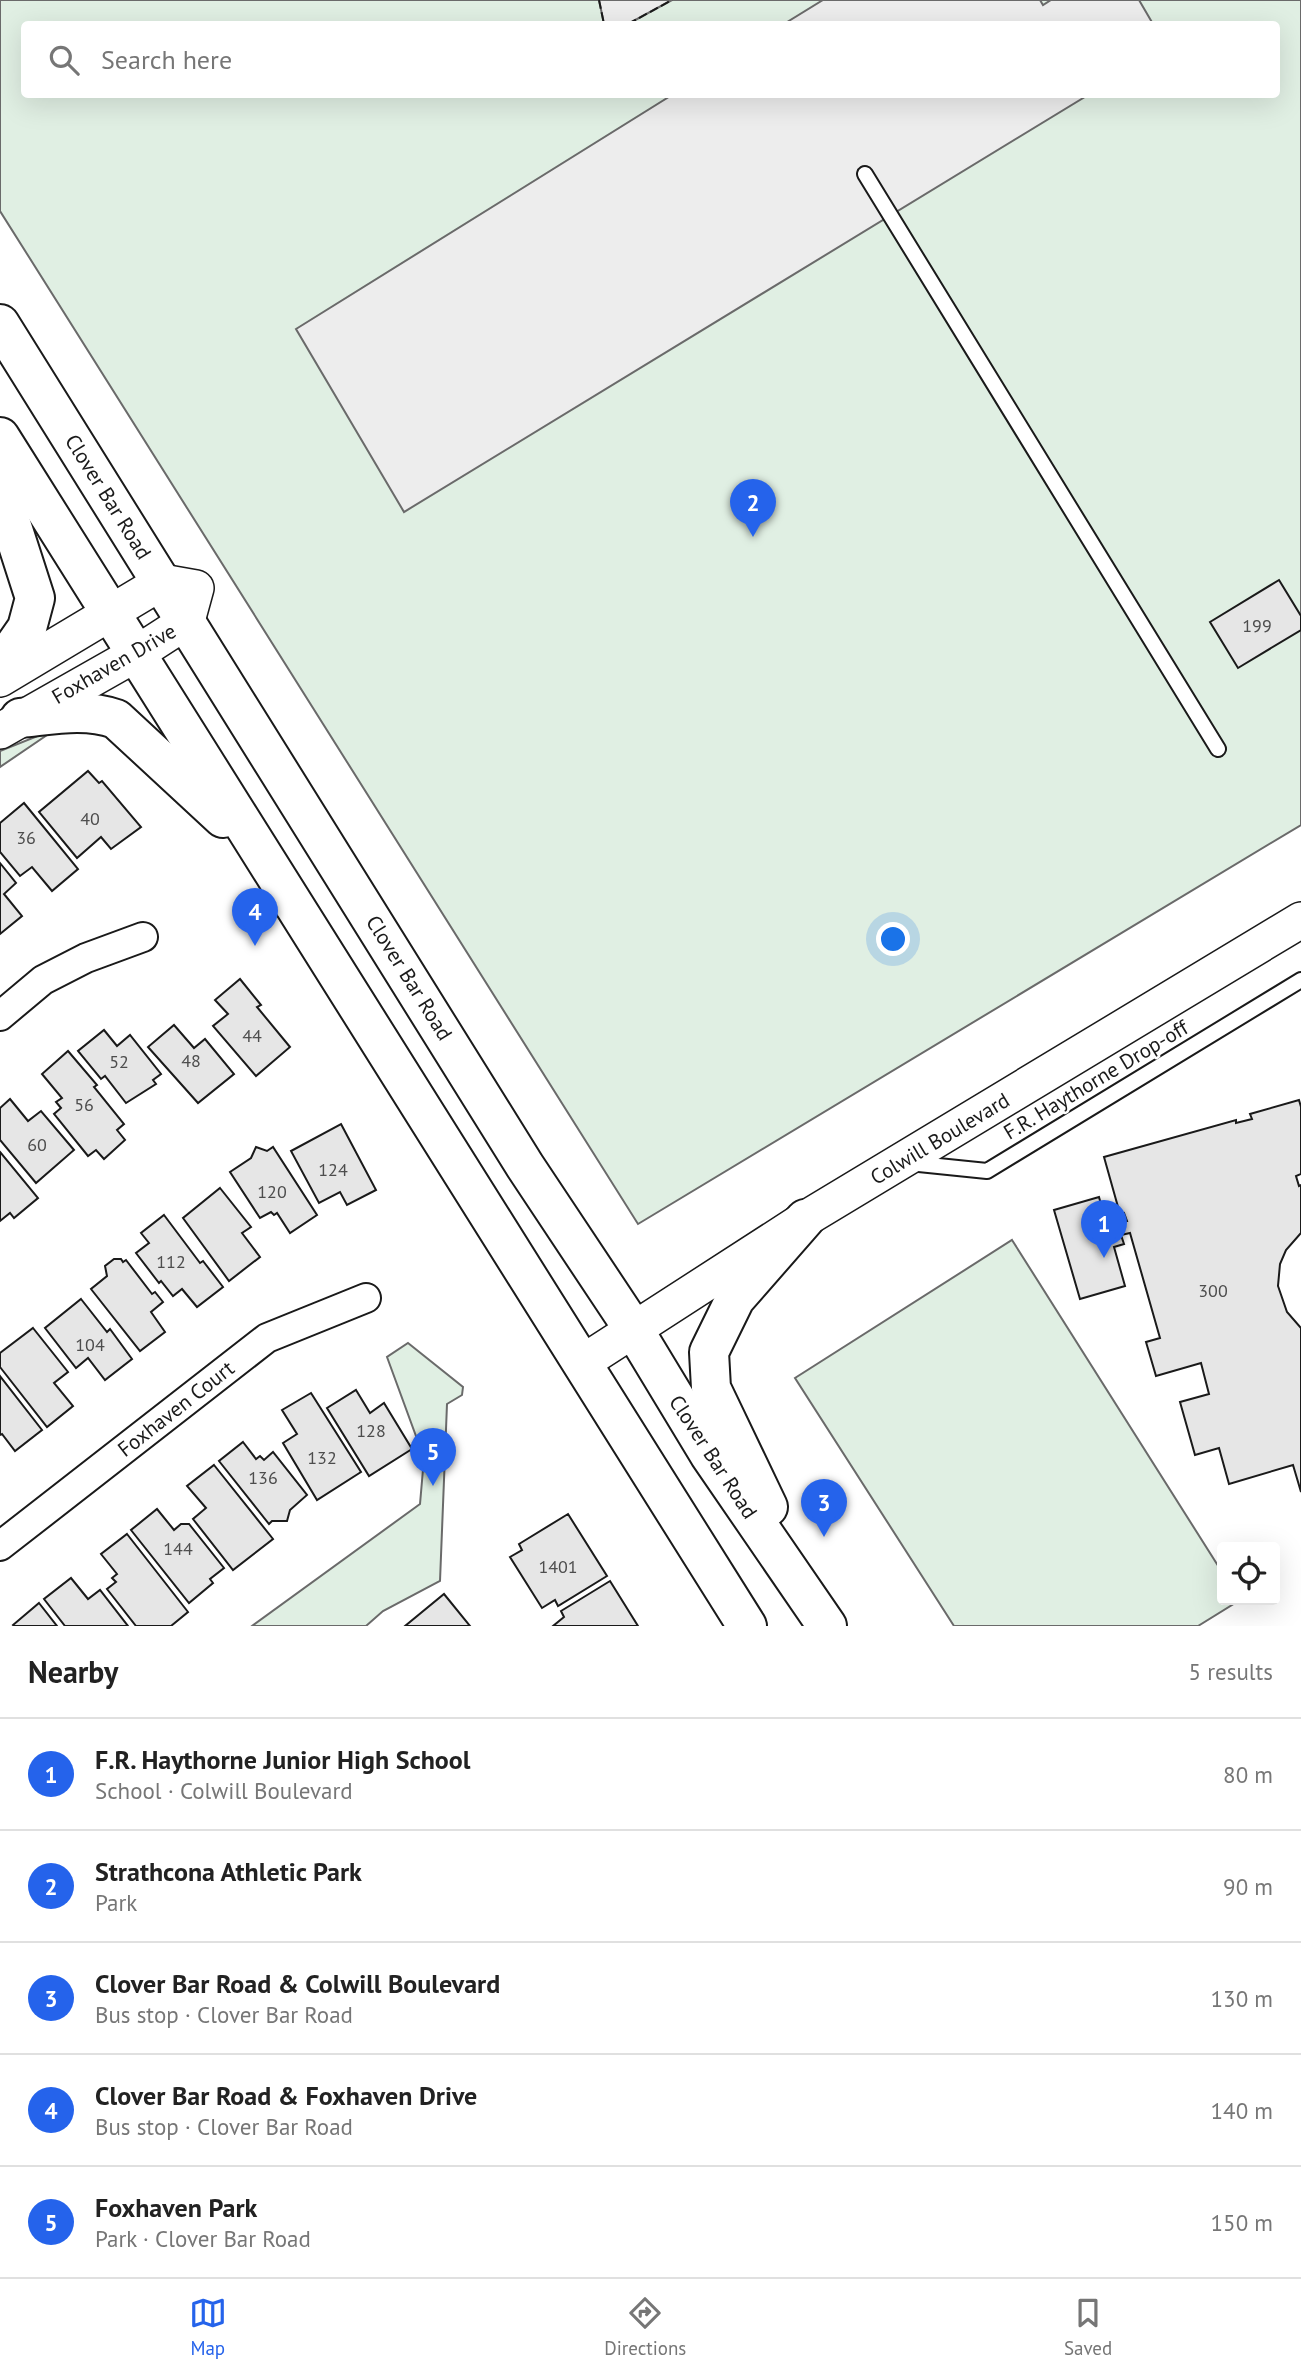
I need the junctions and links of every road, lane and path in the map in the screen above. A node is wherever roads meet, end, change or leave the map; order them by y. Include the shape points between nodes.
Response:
1 (865, 174) dead end
2 (0, 324) edge
3 (0, 437) edge
4 (0, 489) edge
5 (162, 582) junction
6 (111, 611) junction
7 (187, 621) junction
8 (136, 654) junction
9 (0, 667) edge
10 (0, 679) edge
11 (10, 725) edge
12 (1218, 749) dead end
13 (256, 848) junction
14 (1301, 920) edge
15 (144, 937) dead end
16 (1301, 980) edge
17 (0, 1016) edge
18 (901, 1162) junction
19 (805, 1219) junction
20 (366, 1298) dead end
21 (634, 1330) junction
22 (582, 1363) junction
23 (0, 1546) edge
24 (824, 1621) edge
25 (747, 1626) edge

1 - 12 lane
2 - 5 main road, Clover Bar Road
3 - 6 main road
4 - 9 main road via 35,597 27,628
5 - 6 street
5 - 7 main road, Clover Bar Road
6 - 8 main road
6 - 10 street
7 - 8 street, Foxhaven Drive
7 - 21 main road, Clover Bar Road via 525,1166
8 - 11 street, Foxhaven Drive
8 - 13 main road
11 - 13 main road via 66,713 100,713 116,719
13 - 22 main road
14 - 18 street, Colwill Boulevard
15 - 17 street via 43,980
16 - 18 lane, F.R. Haythorne Drop-off via 987,1171
18 - 19 street, Colwill Boulevard
19 - 21 street, Colwill Boulevard
19 - 24 main road via 735,1299 709,1352 710,1388
20 - 23 street, Foxhaven Court via 267,1338
21 - 22 street, Colwill Boulevard
21 - 24 main road, Clover Bar Road via 709,1454
22 - 25 main road

